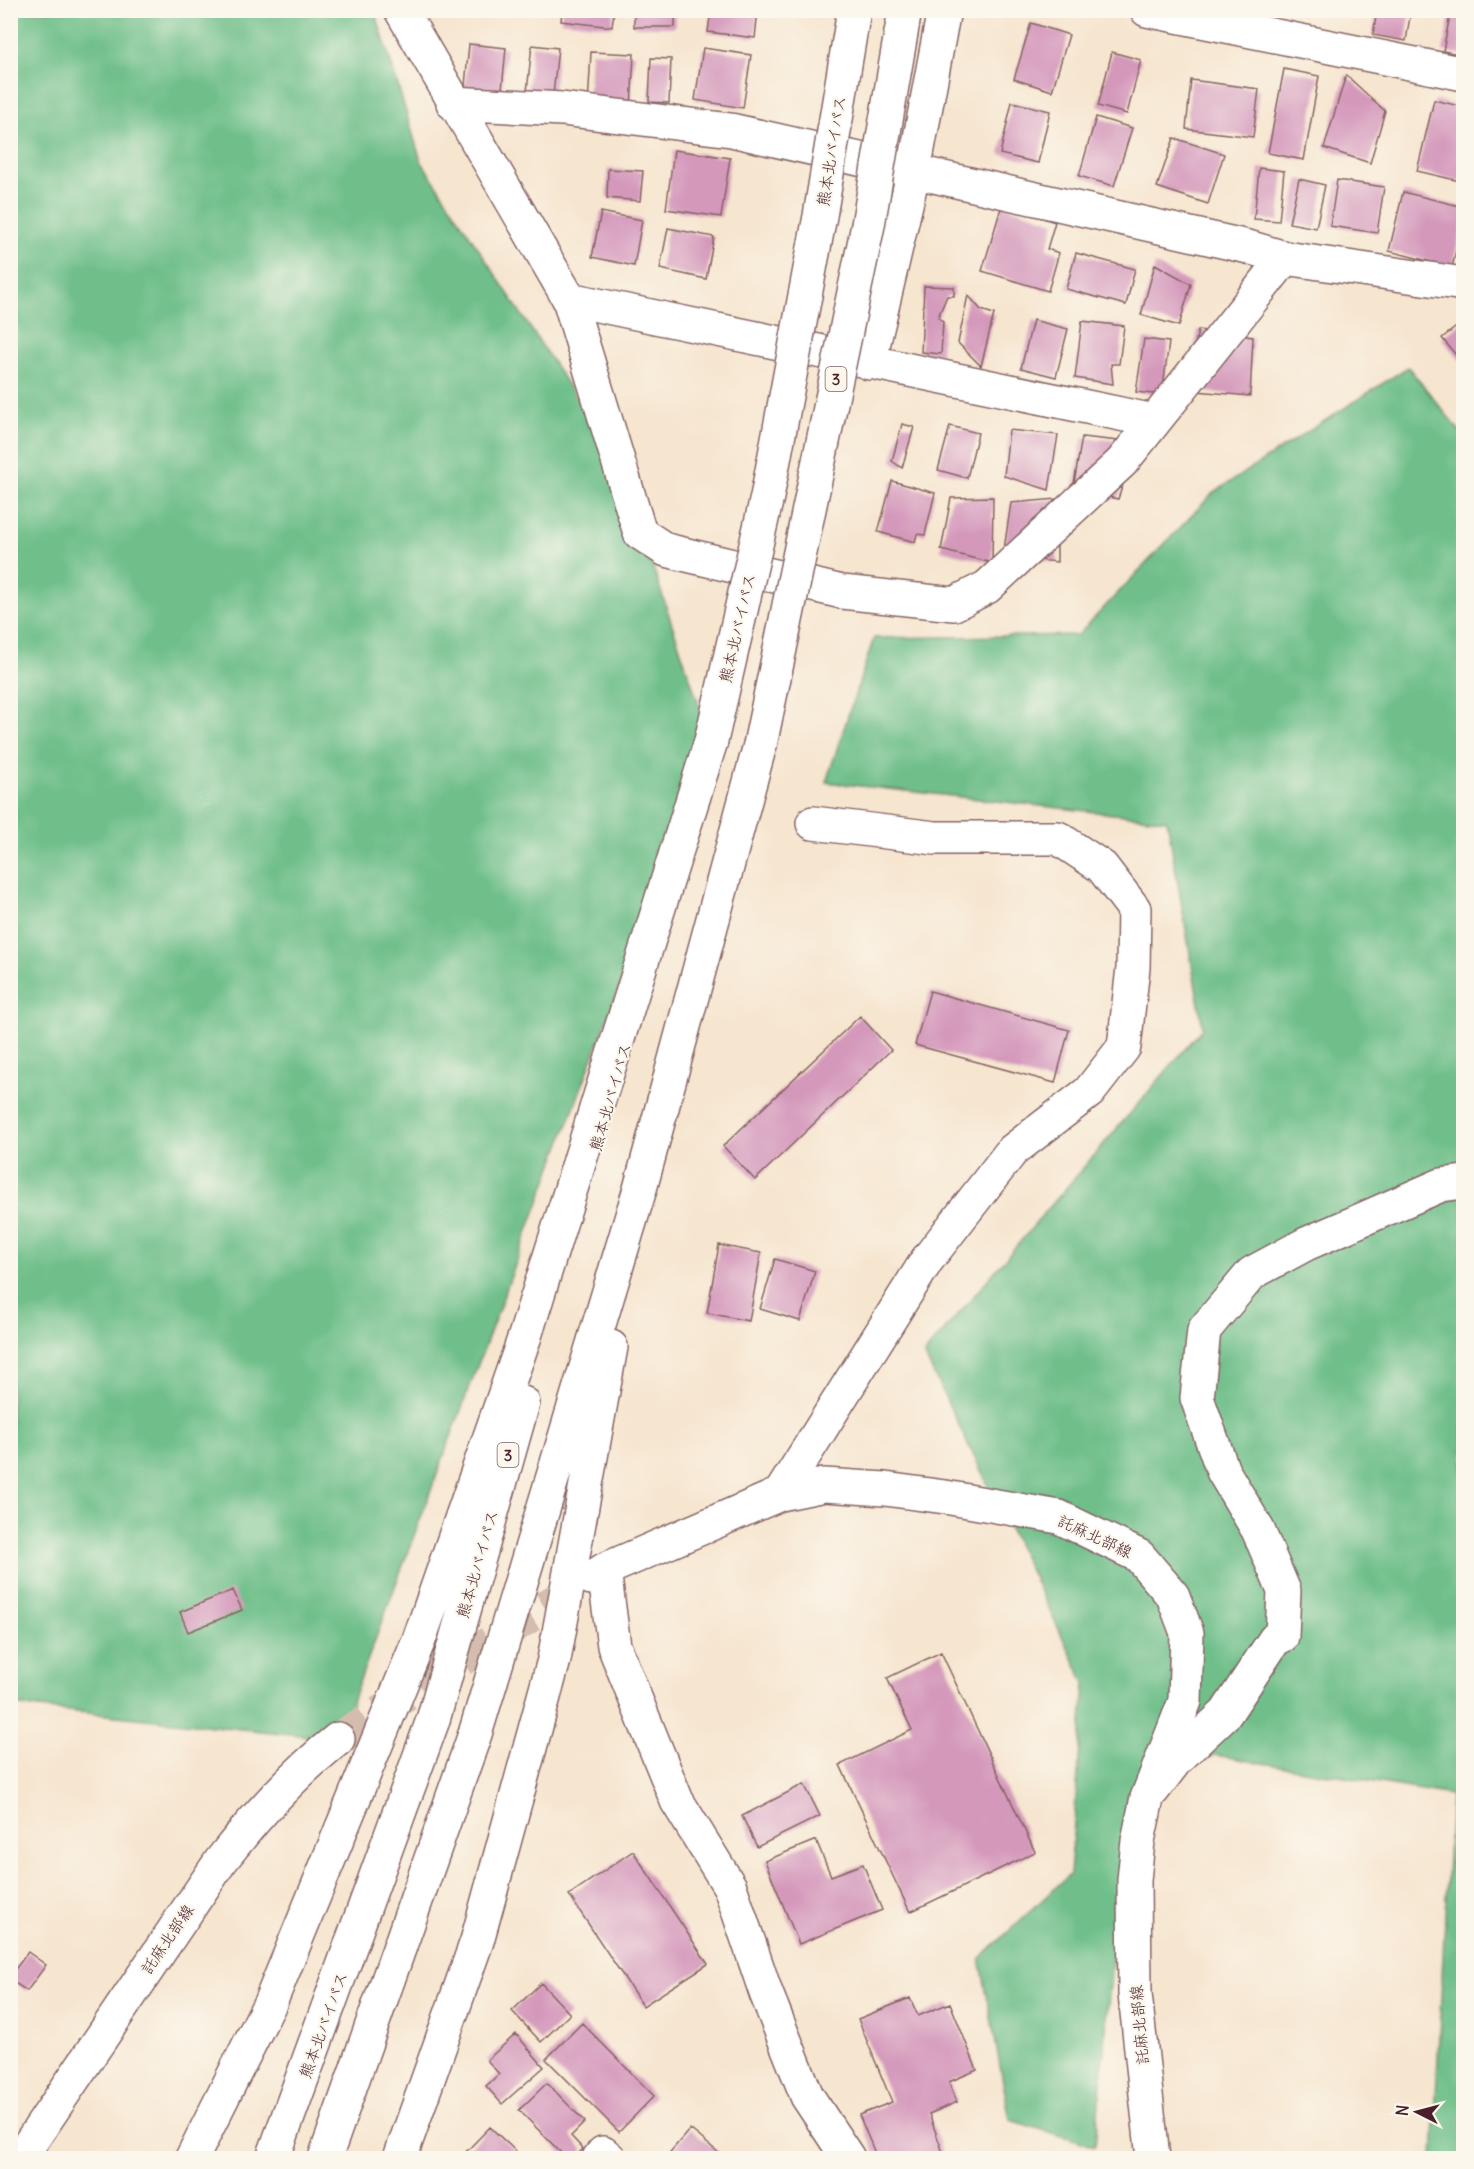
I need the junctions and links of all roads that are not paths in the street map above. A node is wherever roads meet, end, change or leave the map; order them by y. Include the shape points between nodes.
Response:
1 (401, 10) edge
2 (854, 10) edge
3 (905, 10) edge
4 (944, 10) edge
5 (1147, 10) edge
6 (1464, 74) edge
7 (453, 104) junction
8 (914, 170) junction
9 (1285, 258) junction
10 (1464, 284) edge
11 (569, 299) junction
12 (869, 363) junction
13 (1154, 420) junction
14 (711, 741) junction
15 (813, 823) dead end
16 (1464, 1182) edge
17 (640, 1189) junction
18 (780, 1494) junction
19 (338, 1739) tunnel mouth
20 (1147, 1798) junction
21 (20, 2158) edge
22 (192, 2158) edge
23 (273, 2158) edge
24 (325, 2158) edge
25 (400, 2158) edge
26 (599, 2158) edge
27 (609, 2158) edge
28 (848, 2158) edge
29 (1153, 2158) edge

1 - 7 main road
2 - 14 main road, 熊本北バイパス / 3, bridge via 767,497
3 - 17 main road, 3, bridge via 868,225 760,745
4 - 8 main road
5 - 6 main road
7 - 8 main road via 562,109 730,130
7 - 11 main road
8 - 9 main road
8 - 12 main road
9 - 10 main road
9 - 13 main road
11 - 12 main road
11 - 13 main road via 640,533 666,550 842,592 954,604 987,587 1122,462
12 - 13 main road
14 - 22 main road via 525,1336 419,1640 270,2003
14 - 23 main road, 熊本北バイパス / 3 via 433,1720
15 - 18 main road via 935,837 1058,838 1102,867 1134,909 1133,968 1124,1047 1089,1092 1012,1151 927,1260
16 - 20 main road via 1441,1185 1306,1244 1252,1273 1204,1330 1197,1398 1224,1471 1258,1530 1284,1591 1282,1636 1275,1639 1226,1713 1176,1760
17 - 24 main road, 3 via 475,1734
17 - 25 main road via 554,1660 477,1941
18 - 20 main road, 託麻北部線 via 824,1485 945,1497 1059,1517 1139,1556 1173,1596 1187,1632 1185,1701
18 - 28 main road, 託麻北部線 via 597,1574 614,1646 677,1801 730,1887 807,2096
19 - 21 main road, 託麻北部線 via 306,1764 220,1862
20 - 29 main road, 託麻北部線 via 1134,1880 1135,1994
26 - 27 main road via 603,2153

